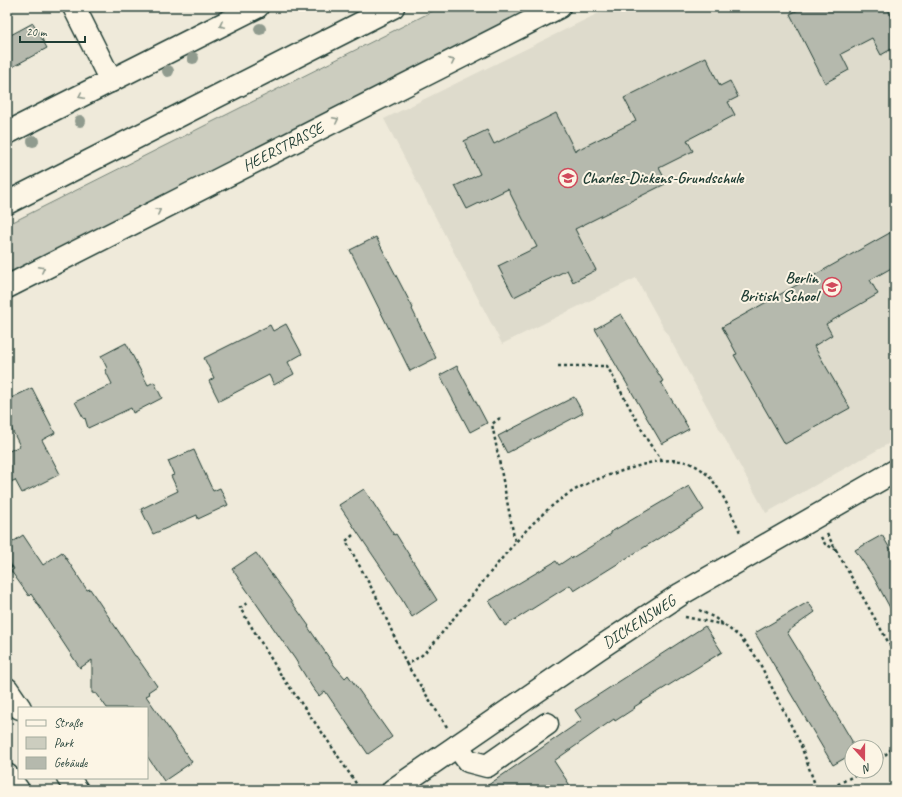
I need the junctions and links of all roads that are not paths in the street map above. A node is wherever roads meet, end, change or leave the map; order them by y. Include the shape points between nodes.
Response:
1 (74, 7) edge
2 (256, 7) edge
3 (393, 7) edge
4 (558, 7) edge
5 (111, 81) junction
6 (7, 133) edge
7 (7, 203) edge
8 (7, 287) edge
9 (895, 471) edge
10 (7, 689) edge
11 (19, 707) edge
12 (547, 724) dead end
13 (457, 746) junction
14 (7, 775) edge
15 (69, 779) edge
16 (18, 790) edge
17 (76, 790) edge
18 (393, 790) edge

1 - 5 street
2 -> 5 street
3 - 7 street
8 -> 4 street, HEERSTRASSE
5 -> 6 street
9 - 13 street, DICKENSWEG via 681,594
10 - 11 street
12 - 13 street via 487,766 468,761
13 - 18 street, DICKENSWEG
14 - 16 street
15 - 17 street

